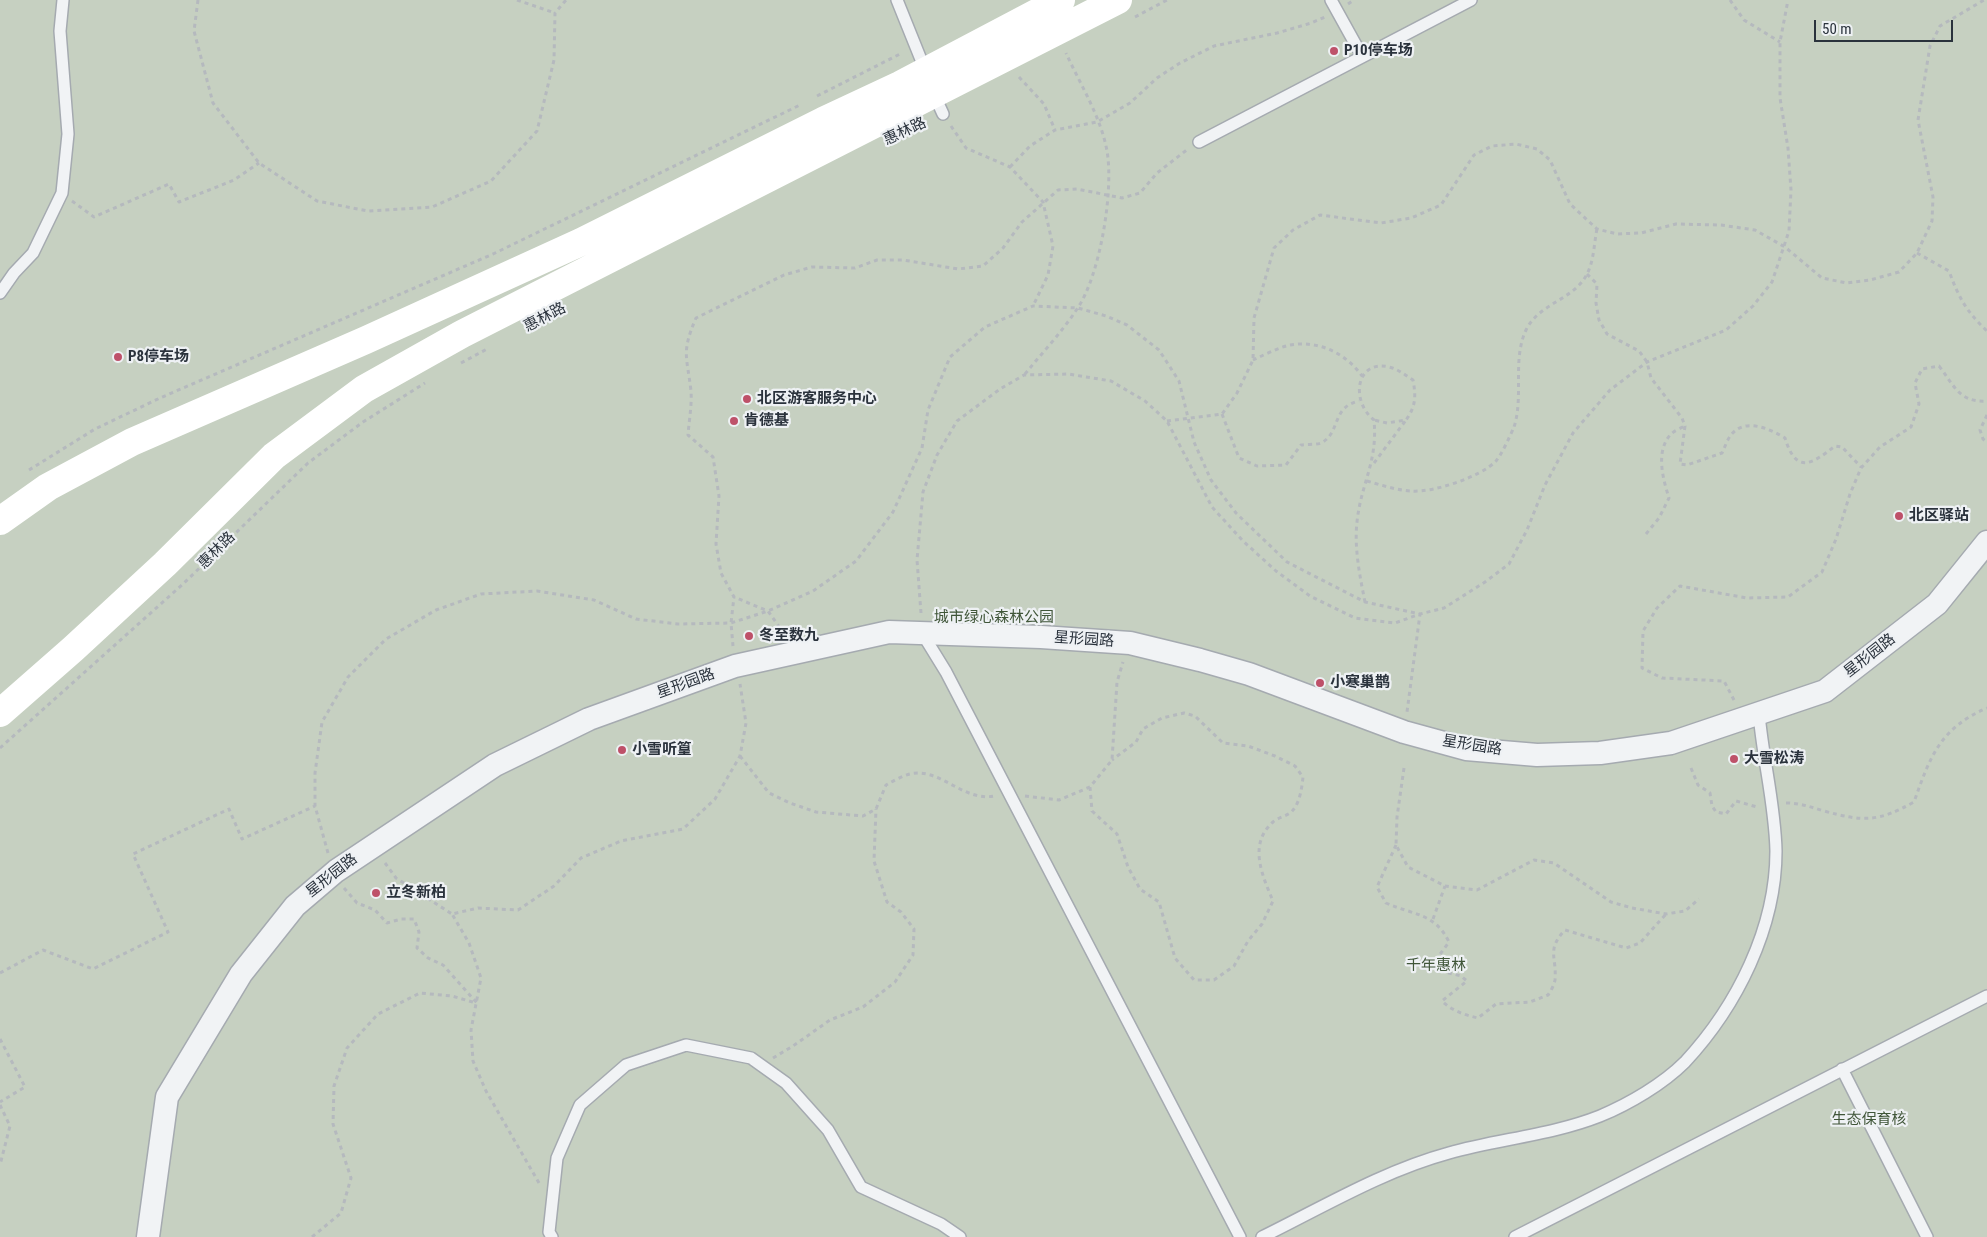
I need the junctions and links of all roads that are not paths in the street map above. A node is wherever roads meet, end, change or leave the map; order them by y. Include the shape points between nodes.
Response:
1 (62, 0) edge
2 (897, 0) edge
3 (1061, 0) edge
4 (1331, 0) edge
5 (1471, 0) edge
6 (1126, 9) edge
7 (1362, 56) junction
8 (934, 93) junction
9 (1199, 142) road end
10 (0, 293) edge
11 (0, 521) edge
12 (1987, 542) edge
13 (922, 633) junction
14 (0, 713) edge
15 (1750, 717) junction
16 (1987, 996) edge
17 (1842, 1069) junction
18 (148, 1237) edge
19 (552, 1237) edge
20 (960, 1237) edge
21 (1240, 1237) edge
22 (1262, 1237) edge
23 (1515, 1237) edge
24 (1927, 1237) edge

1 - 10 lane via 60,31 68,134 62,193 33,253
2 - 8 lane
3 - 8 main road, 惠林路
4 - 7 lane
5 - 7 lane
6 - 8 main road, 惠林路
7 - 9 lane
8 - 11 main road, 惠林路 via 582,242 132,442 48,487
8 - 14 main road, 惠林路 via 462,334 364,389 274,456 165,564
12 - 15 street, 星形园路 via 1937,604 1825,691
13 - 15 street, 星形园路 via 1130,643 1249,674 1404,732 1466,748 1537,755 1600,753 1671,743
13 - 18 street, 星形园路 via 889,632 736,666 589,719 495,765 336,871 295,906 241,974 167,1097
13 - 21 lane via 946,672
15 - 22 lane via 1762,746 1773,803 1776,852 1771,905 1756,953 1723,1015 1684,1063 1637,1099 1600,1116 1564,1128 1449,1153 1382,1176
16 - 17 lane
17 - 23 lane
17 - 24 lane
19 - 20 lane via 549,1232 557,1158 580,1105 626,1065 686,1045 751,1058 786,1084 828,1130 861,1187 941,1224

